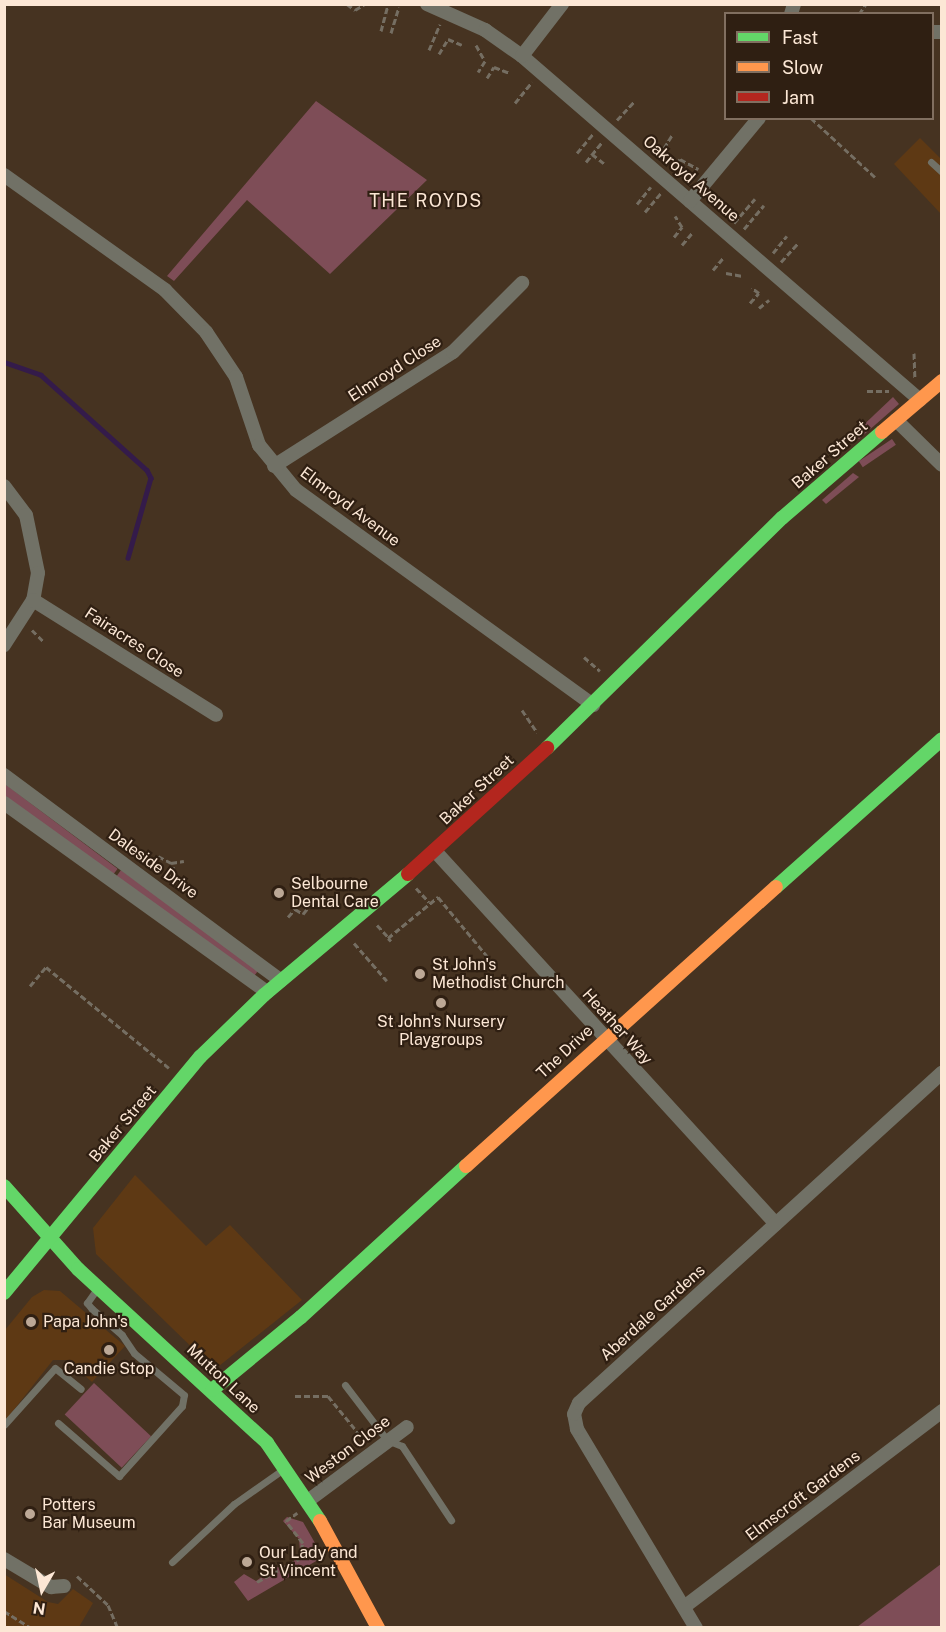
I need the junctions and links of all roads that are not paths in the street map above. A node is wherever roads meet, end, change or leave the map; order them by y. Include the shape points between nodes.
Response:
1 (427, 4) edge
2 (562, 4) edge
3 (522, 56) junction
4 (757, 120) edge
5 (931, 162) dead end
6 (942, 172) edge
7 (4, 175) edge
8 (690, 201) junction
9 (522, 283) dead end
10 (942, 381) edge
11 (920, 400) junction
12 (896, 420) junction
13 (942, 465) edge
14 (274, 466) junction
15 (4, 486) edge
16 (33, 600) junction
17 (4, 645) edge
18 (593, 705) junction
19 (216, 715) dead end
20 (942, 739) edge
21 (4, 775) edge
22 (4, 803) edge
23 (435, 851) junction
24 (281, 981) junction
25 (267, 992) junction
26 (605, 1038) junction
27 (942, 1073) edge
28 (4, 1186) edge
29 (776, 1224) junction
30 (50, 1236) junction
31 (98, 1288) junction
32 (4, 1293) edge
33 (135, 1321) junction
34 (122, 1335) junction
35 (199, 1377) junction
36 (345, 1385) dead end
37 (81, 1389) dead end
38 (212, 1390) junction
39 (184, 1395) junction
40 (942, 1411) edge
41 (58, 1423) dead end
42 (4, 1425) edge
43 (407, 1427) dead end
44 (387, 1440) junction
45 (287, 1466) junction
46 (305, 1505) junction
47 (452, 1520) dead end
48 (4, 1560) edge
49 (172, 1562) dead end
50 (64, 1586) dead end
51 (684, 1607) junction
52 (378, 1628) edge
53 (696, 1628) edge

1 - 3 street, Oakroyd Avenue via 484,30
2 - 3 street
3 - 8 street, Oakroyd Avenue
4 - 8 street
5 - 6 lane
7 - 14 street, Elmroyd Avenue via 165,290 206,332 236,377 259,445
8 - 11 street, Oakroyd Avenue
9 - 14 street, Elmroyd Close via 453,352
10 - 11 street, Baker Street
11 - 12 street, Baker Street
12 - 13 street
12 - 18 street, Baker Street via 782,518
14 - 18 street, Elmroyd Avenue via 296,490
15 - 16 street via 18,501 33,535 38,573
16 - 17 street
16 - 19 street, Fairacres Close
18 - 23 street, Baker Street
20 - 26 street, The Drive
21 - 24 street, Daleside Drive
22 - 25 street
23 - 24 street, Baker Street
23 - 26 street, Heather Way
24 - 25 street, Baker Street
25 - 30 street, Baker Street via 201,1057
26 - 29 street, Heather Way
26 - 38 street, The Drive via 301,1317
27 - 29 street, Aberdale Gardens
28 - 30 street, Mutton Lane
29 - 51 street, Aberdale Gardens via 579,1403 574,1414 577,1429
30 - 31 street, Mutton Lane
30 - 32 street, Baker Street
31 - 33 street, Mutton Lane
31 - 34 lane via 87,1303
33 - 34 lane
33 - 35 street, Mutton Lane
34 - 39 lane via 134,1353
35 - 38 street, Mutton Lane
35 - 39 lane
36 - 44 lane
37 - 42 lane via 55,1368
38 - 45 street, Mutton Lane
39 - 41 lane via 182,1406 118,1476
40 - 51 street, Elmscroft Gardens
43 - 44 street, Weston Close
44 - 46 street, Weston Close
44 - 47 lane via 402,1446
45 - 46 street, Mutton Lane
45 - 49 lane via 234,1504
46 - 52 street, Mutton Lane
48 - 50 street via 51,1587
51 - 53 street, Aberdale Gardens

